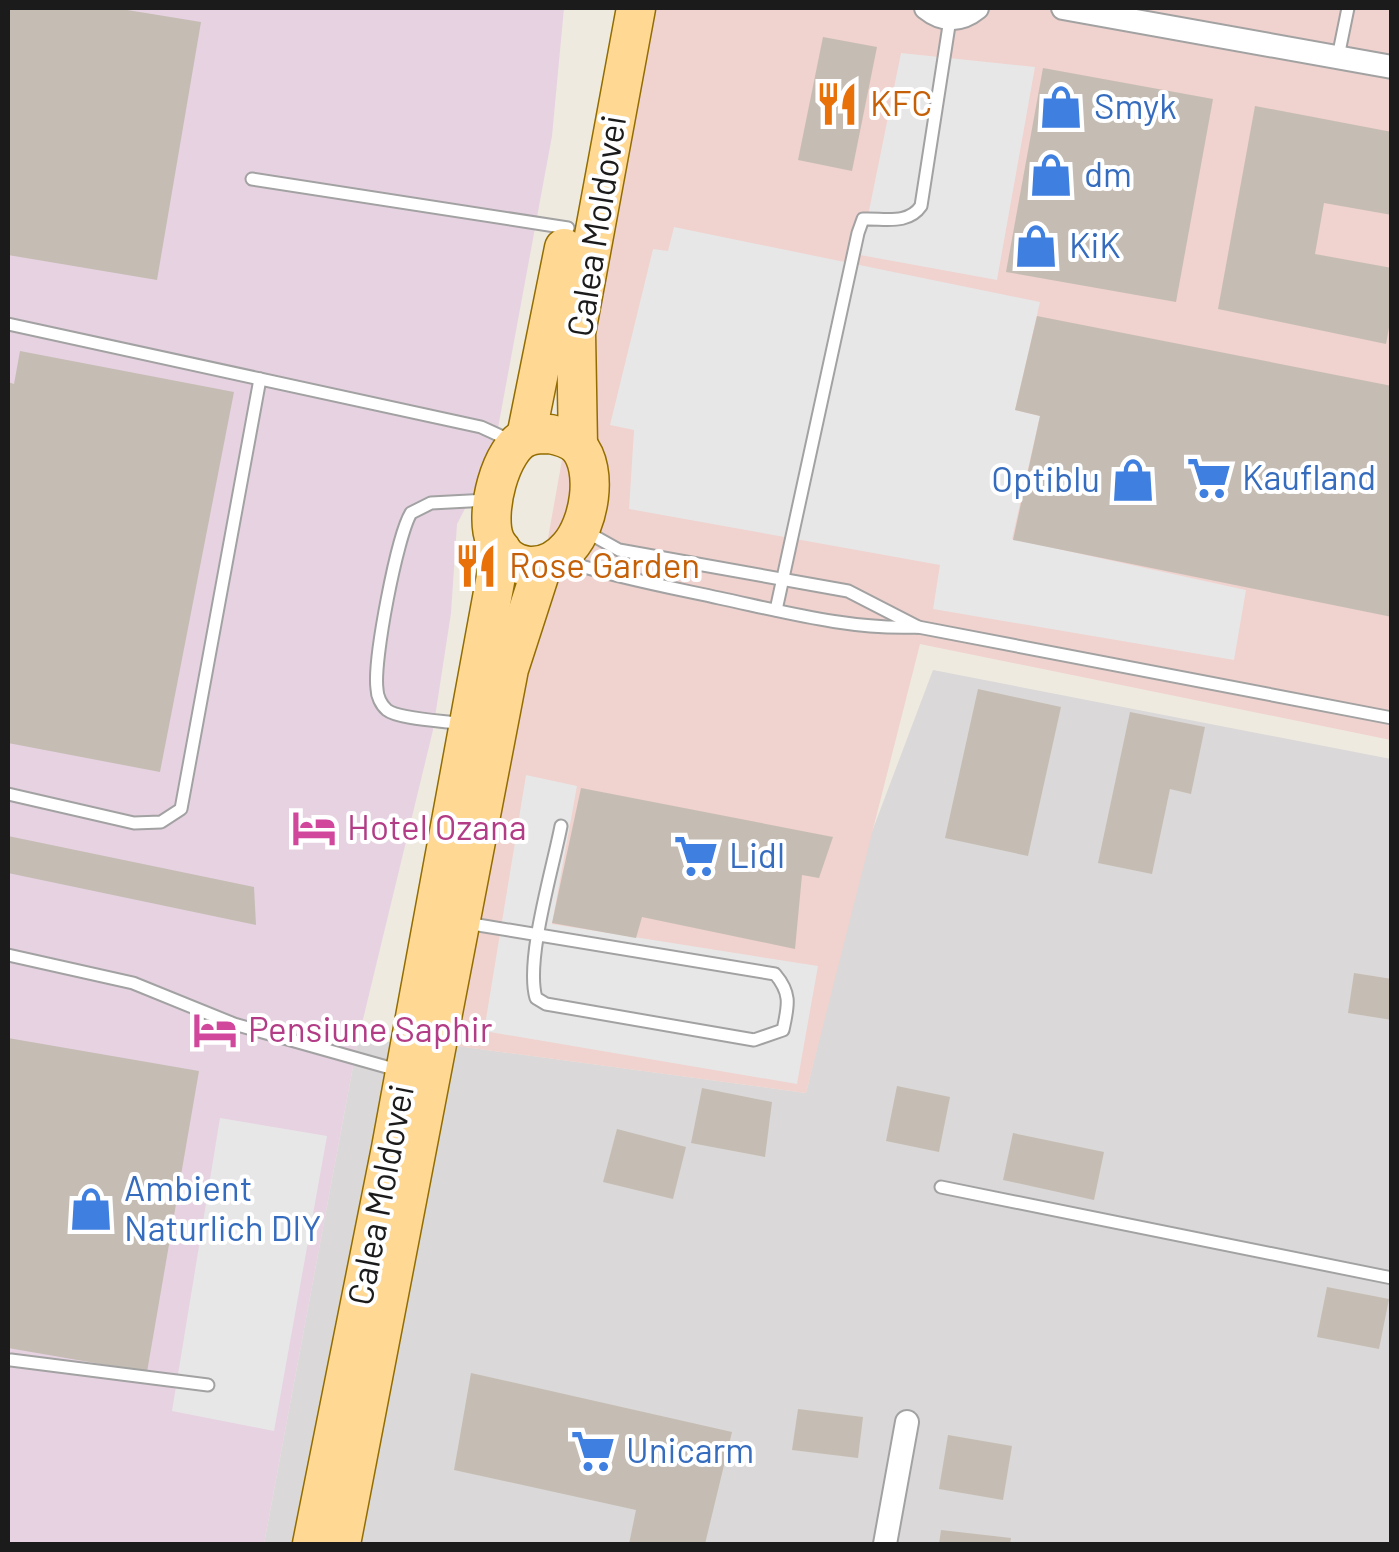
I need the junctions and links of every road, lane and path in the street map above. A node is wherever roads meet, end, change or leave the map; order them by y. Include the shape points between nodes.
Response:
1 (611, 8) edge
2 (636, 8) edge
3 (926, 8) edge
4 (977, 8) edge
5 (1063, 8) edge
6 (1348, 8) edge
7 (950, 19) junction
8 (1338, 58) junction
9 (1392, 67) edge
10 (252, 179) dead end
11 (568, 228) junction
12 (8, 324) edge
13 (260, 379) junction
14 (522, 440) junction
15 (578, 446) junction
16 (492, 500) junction
17 (581, 529) junction
18 (501, 549) junction
19 (549, 563) junction
20 (783, 580) junction
21 (776, 610) junction
22 (918, 627) junction
23 (1392, 718) edge
24 (468, 725) junction
25 (8, 794) edge
26 (562, 826) dead end
27 (462, 922) junction
28 (540, 935) junction
29 (8, 955) edge
30 (404, 1072) junction
31 (940, 1187) dead end
32 (1392, 1278) edge
33 (11, 1360) dead end
34 (208, 1385) dead end
35 (907, 1422) dead end
36 (312, 1544) edge
37 (340, 1544) edge
38 (885, 1544) edge

1 - 11 main road, Calea Moldovei
2 - 15 main road, Calea Moldovei via 576,333
3 - 7 street
4 - 7 street
5 - 8 street
6 - 8 lane
7 - 20 lane via 922,206 903,219 863,219 858,234
8 - 9 street
10 - 11 lane
11 - 14 main road, Calea Moldovei
12 - 13 lane
13 - 14 lane
13 - 25 lane via 180,809 160,822 134,823
14 - 15 main road via 550,434
14 - 16 main road
15 - 17 main road via 590,491
16 - 18 main road via 493,538
16 - 24 lane via 431,504 411,513 398,544 376,689 390,713
17 - 19 main road
17 - 20 lane via 619,550
18 - 19 main road via 526,567
18 - 24 main road, Calea Moldovei
19 - 21 lane
19 - 27 main road, Calea Moldovei via 509,669
20 - 21 lane
20 - 22 lane via 848,591
21 - 22 lane via 876,629
22 - 23 lane
24 - 30 main road, Calea Moldovei
26 - 28 lane
27 - 28 lane
27 - 37 main road, Calea Moldovei
28 - 28 lane via 775,974 786,987 782,1030 754,1040 546,1004 531,982
29 - 30 lane via 133,983 234,1024
30 - 36 main road, Calea Moldovei
31 - 32 lane
33 - 34 lane
35 - 38 street

